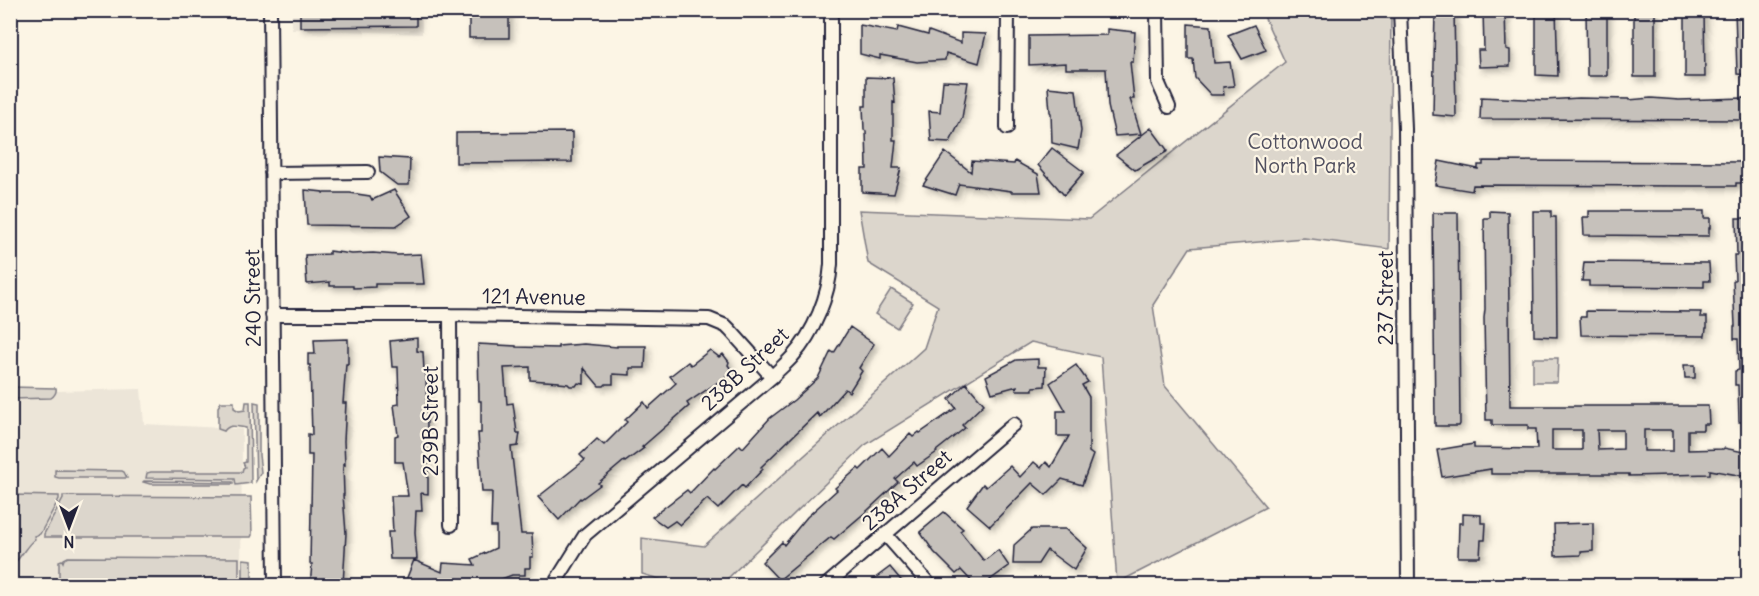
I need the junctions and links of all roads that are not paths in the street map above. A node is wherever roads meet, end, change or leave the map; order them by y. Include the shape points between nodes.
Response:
1 (270, 10) edge
2 (831, 10) edge
3 (1008, 10) edge
4 (1157, 10) edge
5 (1400, 10) edge
6 (1169, 106) dead end
7 (1006, 128) dead end
8 (368, 172) dead end
9 (271, 173) junction
10 (272, 315) junction
11 (450, 315) junction
12 (772, 377) junction
13 (1014, 424) dead end
14 (451, 525) dead end
15 (885, 534) junction
16 (275, 585) edge
17 (554, 585) edge
18 (825, 585) edge
19 (931, 585) edge
20 (1408, 585) edge

1 - 9 street, 240 Street
2 - 12 street, 238B Street via 830,276 807,337
3 - 7 street
4 - 6 street via 1158,82
5 - 20 street, 237 Street via 1405,129
8 - 9 street
9 - 10 street, 240 Street
10 - 11 street, 121 Avenue
10 - 16 street, 240 Street
11 - 12 street, 121 Avenue via 709,319 726,326
11 - 14 street, 239B Street
12 - 17 street, 238B Street via 585,535
13 - 15 street, 238A Street
15 - 18 street, 238A Street
15 - 19 street

